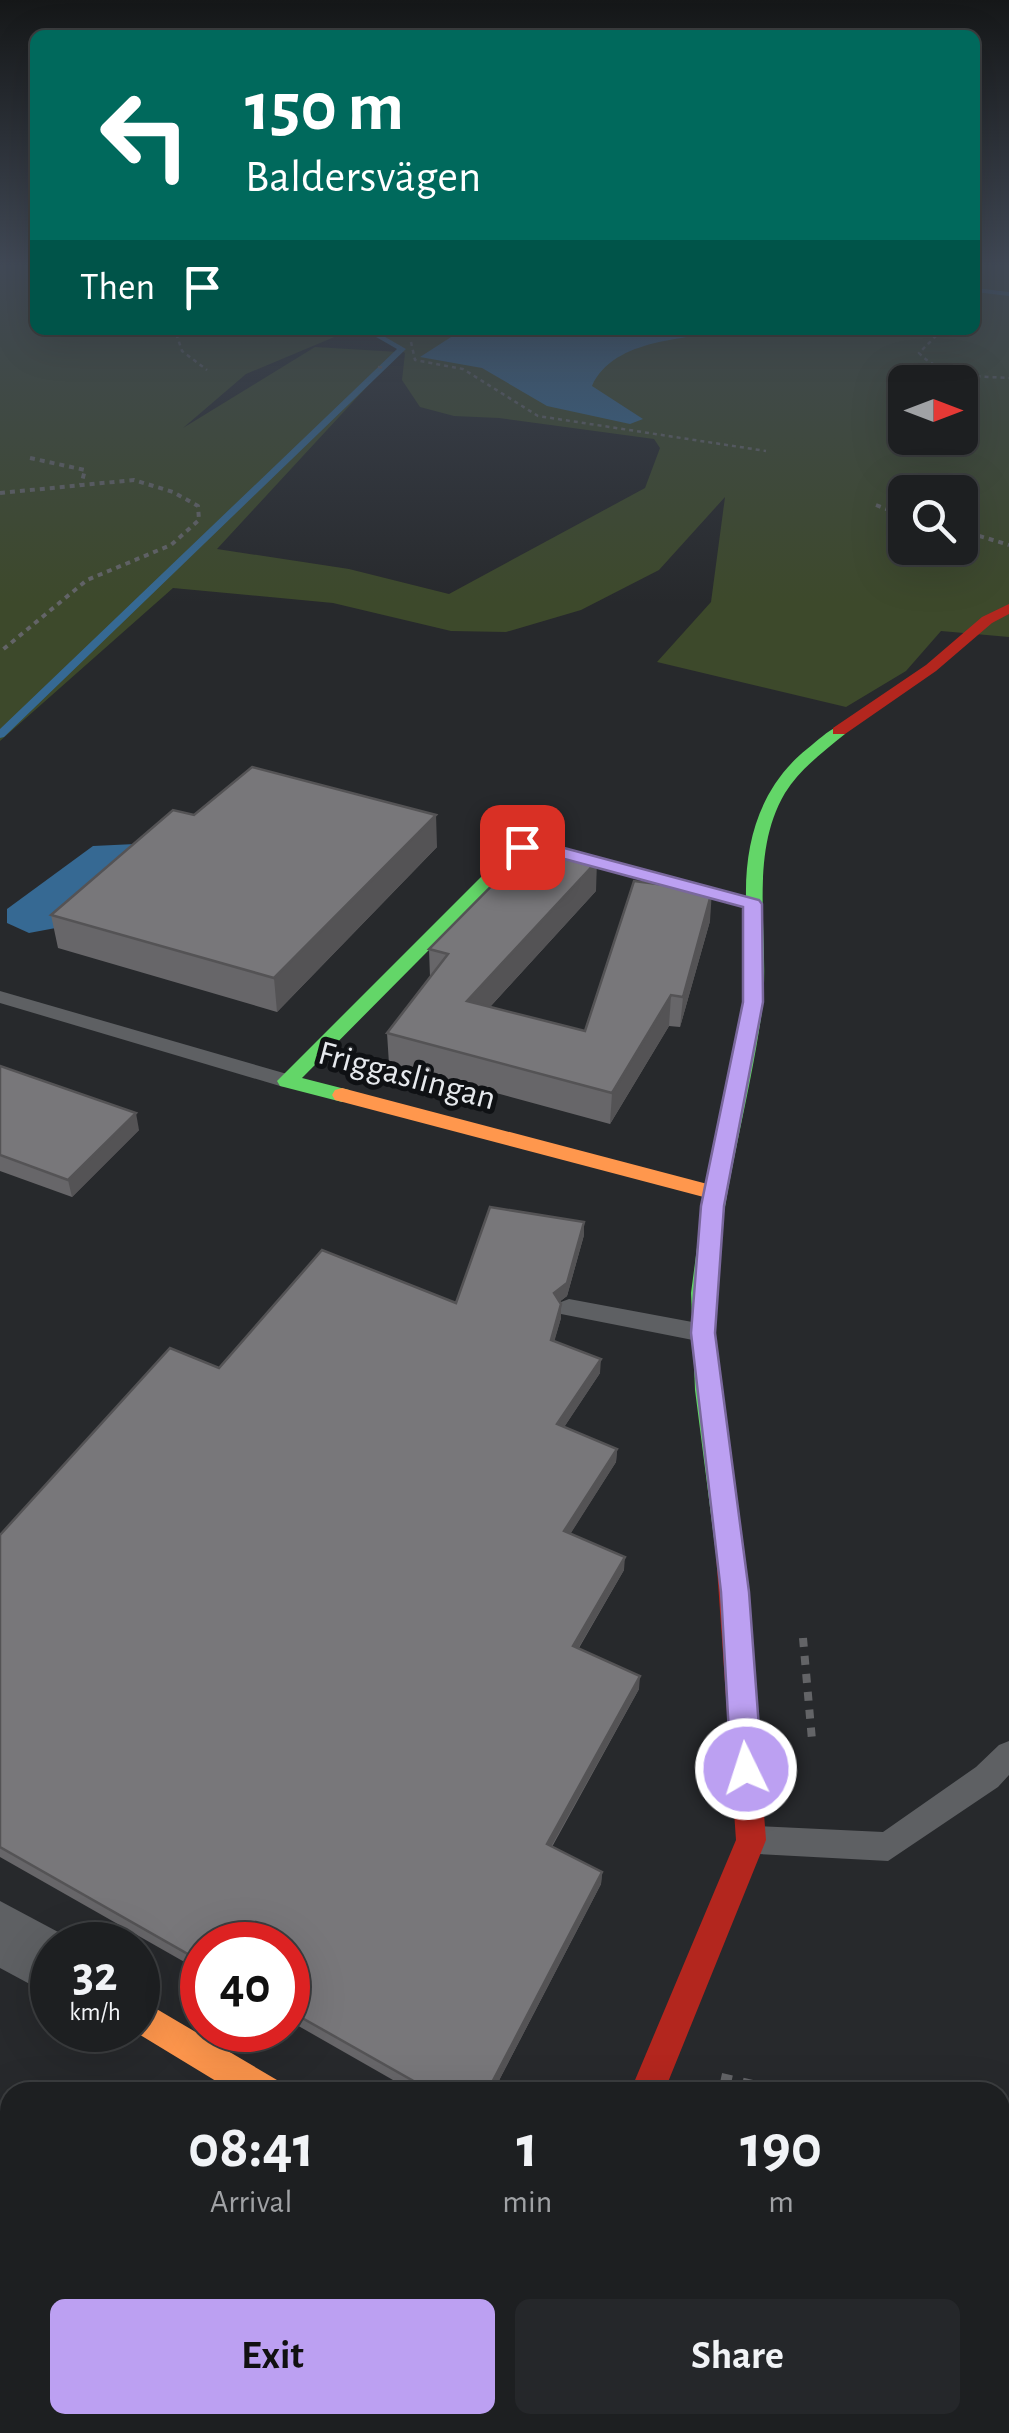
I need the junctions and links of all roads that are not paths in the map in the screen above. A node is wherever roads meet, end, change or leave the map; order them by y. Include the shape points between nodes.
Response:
1 (1009, 608) edge
2 (752, 904) junction
3 (0, 996) edge
4 (287, 1081) junction
5 (715, 1192) junction
6 (568, 1308) dead end
7 (703, 1333) junction
8 (1009, 1754) edge
9 (751, 1840) junction
10 (0, 1932) edge
11 (30, 1950) edge
12 (160, 2028) edge
13 (249, 2082) edge
14 (651, 2082) edge

1 - 2 street via 810,754 768,802 754,848
2 - 4 street, Friggaslingan via 522,847
2 - 5 street via 753,1002
3 - 4 lane
4 - 5 street, Friggaslingan
5 - 7 street
6 - 7 lane
7 - 9 street via 735,1592
8 - 9 lane via 986,1778 888,1847
9 - 14 street
10 - 11 street
12 - 13 street

